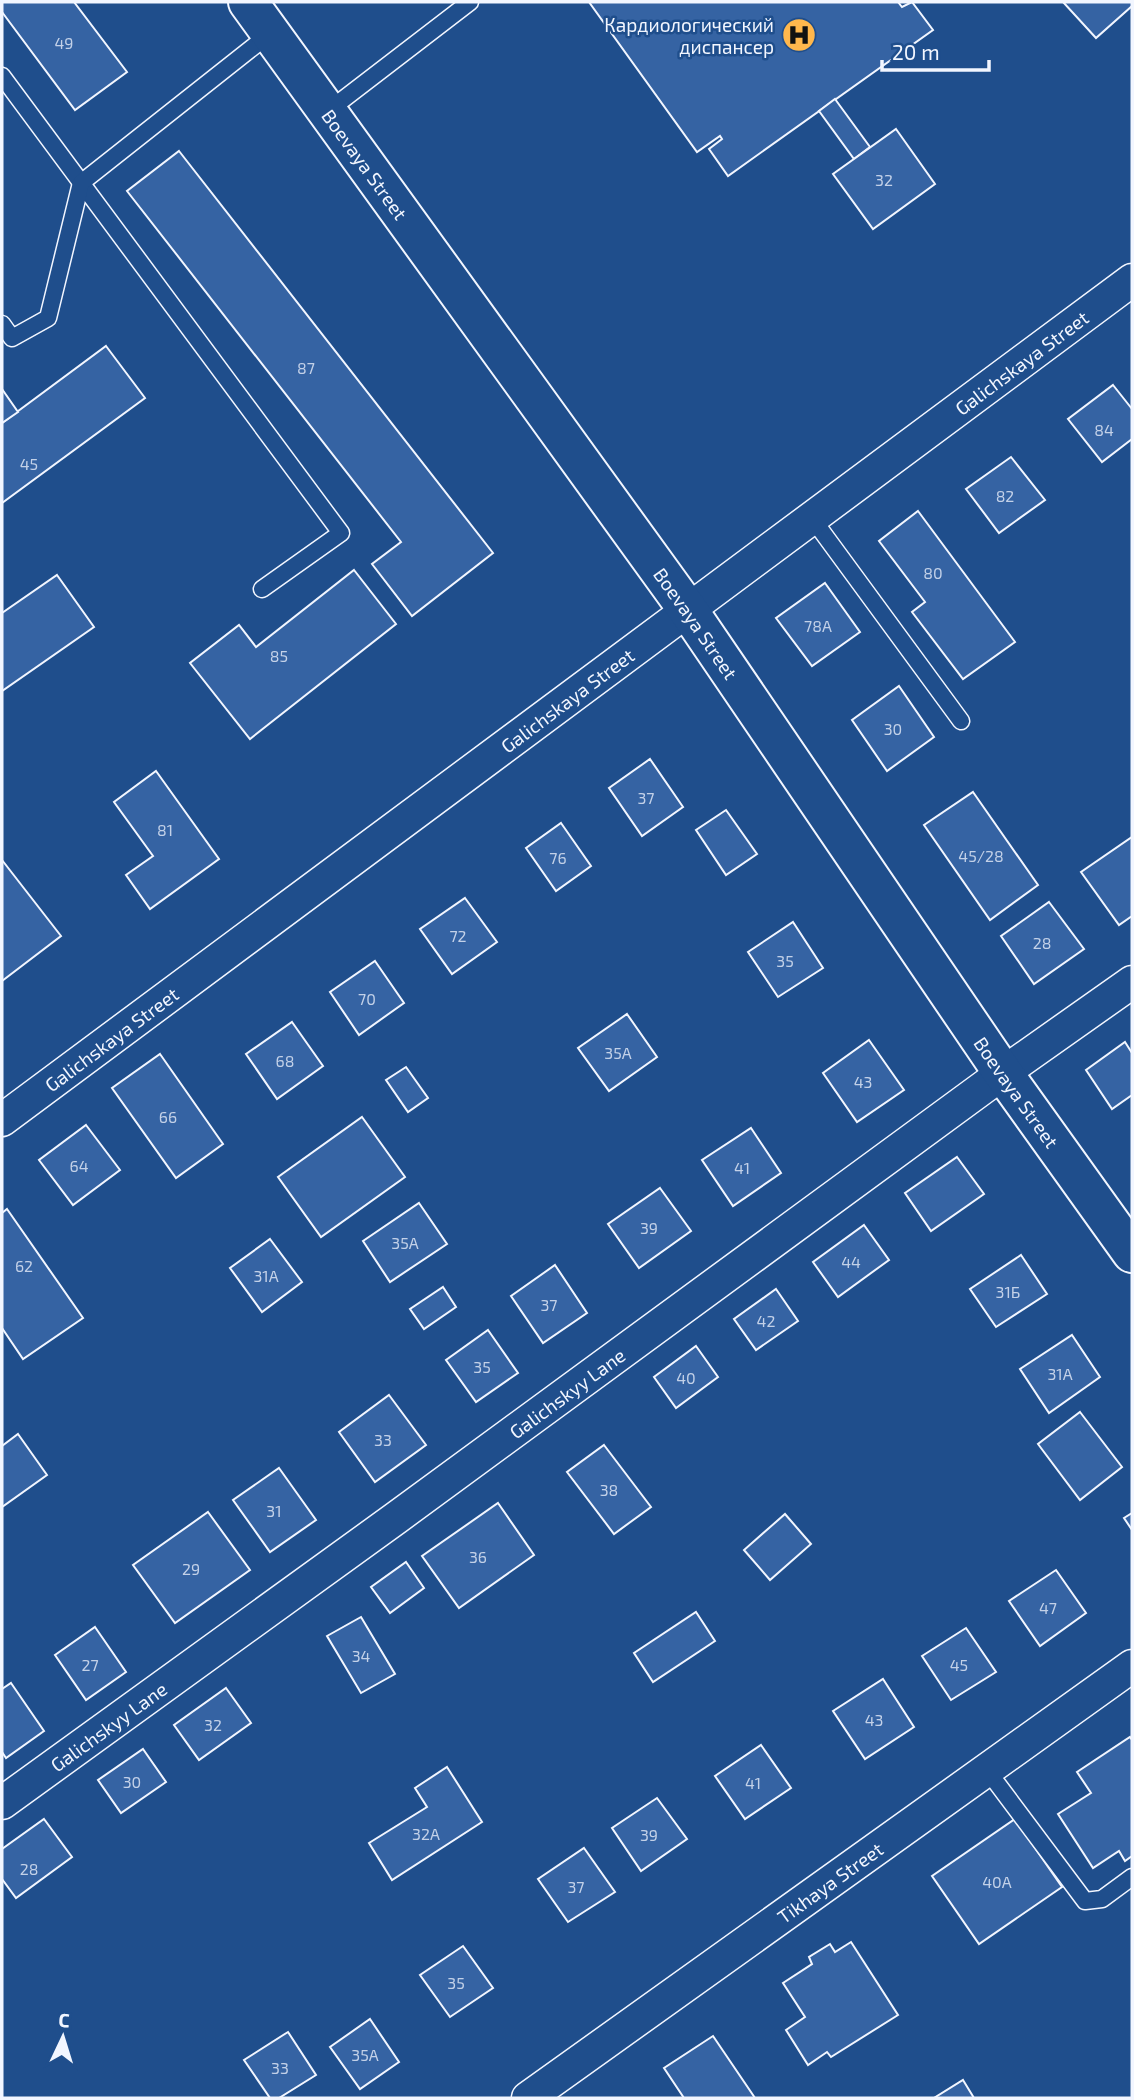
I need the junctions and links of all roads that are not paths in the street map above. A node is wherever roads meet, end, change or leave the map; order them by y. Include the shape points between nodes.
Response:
1 (248, 2) edge
2 (470, 2) edge
3 (272, 32) junction
4 (2, 76) edge
5 (328, 111) junction
6 (81, 183) junction
7 (1132, 280) edge
8 (2, 324) edge
9 (812, 518) junction
10 (262, 589) dead end
11 (688, 610) junction
12 (961, 721) dead end
13 (1132, 982) edge
14 (1003, 1073) junction
15 (2, 1120) edge
16 (1132, 1253) edge
17 (1132, 1666) edge
18 (987, 1770) junction
19 (2, 1803) edge
20 (1132, 1877) edge
21 (528, 2098) edge

1 - 3 street, Boevaya Street
2 - 5 lane
3 - 5 street, Boevaya Street
3 - 6 lane
4 - 6 lane
5 - 11 street, Boevaya Street
6 - 8 lane via 48,318 12,338
6 - 10 lane via 341,533
7 - 9 street, Galichskaya Street
9 - 11 street, Galichskaya Street
9 - 12 lane
11 - 14 street, Boevaya Street
11 - 15 street, Galichskaya Street
13 - 14 street, Galichskyy Lane
14 - 16 street, Boevaya Street
14 - 19 street, Galichskyy Lane
17 - 18 street, Tikhaya Street
18 - 20 lane via 1085,1901 1102,1899
18 - 21 street, Tikhaya Street

